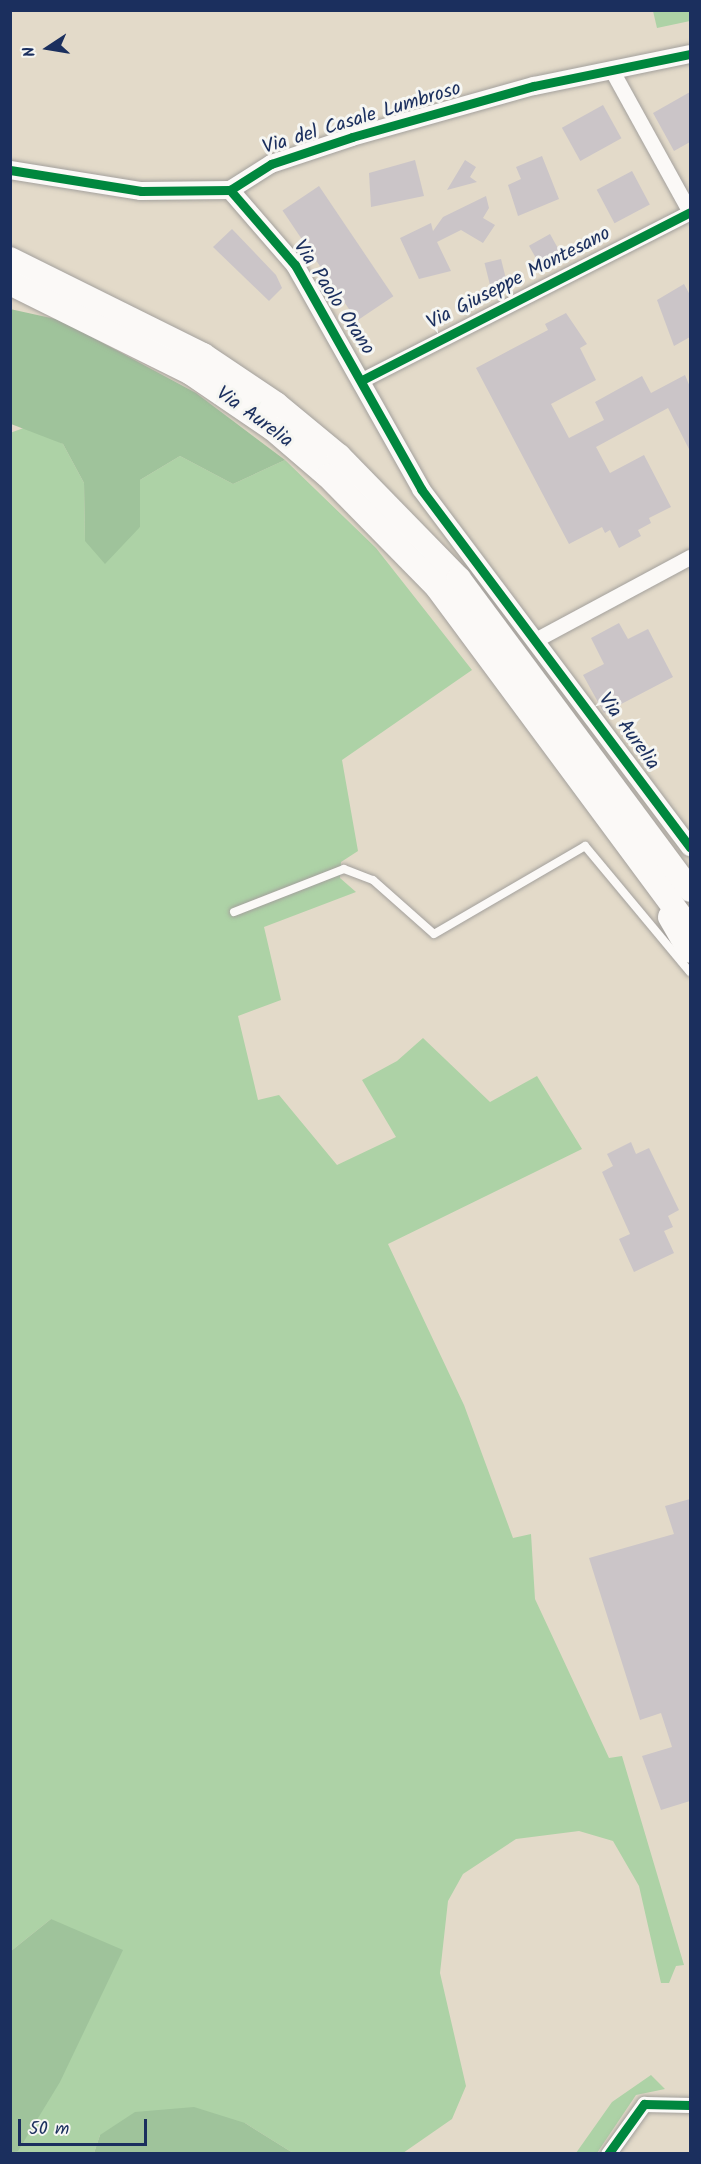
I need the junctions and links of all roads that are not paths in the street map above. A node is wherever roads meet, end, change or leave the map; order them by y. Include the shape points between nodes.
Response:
1 (690, 54) edge
2 (611, 69) junction
3 (10, 170) edge
4 (230, 190) junction
5 (690, 212) edge
6 (10, 259) edge
7 (10, 283) edge
8 (364, 379) junction
9 (690, 557) edge
10 (537, 639) junction
11 (690, 847) edge
12 (650, 874) junction
13 (690, 890) edge
14 (234, 912) dead end
15 (690, 929) edge
16 (690, 951) edge
17 (690, 972) edge
18 (690, 2105) edge
19 (608, 2154) edge

1 - 2 street, Via del Casale Lumbroso
2 - 4 street, Via del Casale Lumbroso via 298,154
2 - 5 street
3 - 4 street, Via del Casale Lumbroso via 141,191
4 - 8 street, Via Paolo Orano via 295,265
5 - 8 street, Via Giuseppe Montesano
6 - 13 highway, Via Aurelia via 203,355 276,404 339,456 459,579
7 - 12 highway, Via Aurelia via 192,373 273,429 328,476 437,587
8 - 10 street, Via Paolo Orano via 421,489
9 - 10 street
10 - 11 street, Via Aurelia
12 - 15 highway, Via Aurelia
12 - 16 highway
14 - 17 lane via 344,869 373,880 434,934 585,846
18 - 19 street via 644,2104

